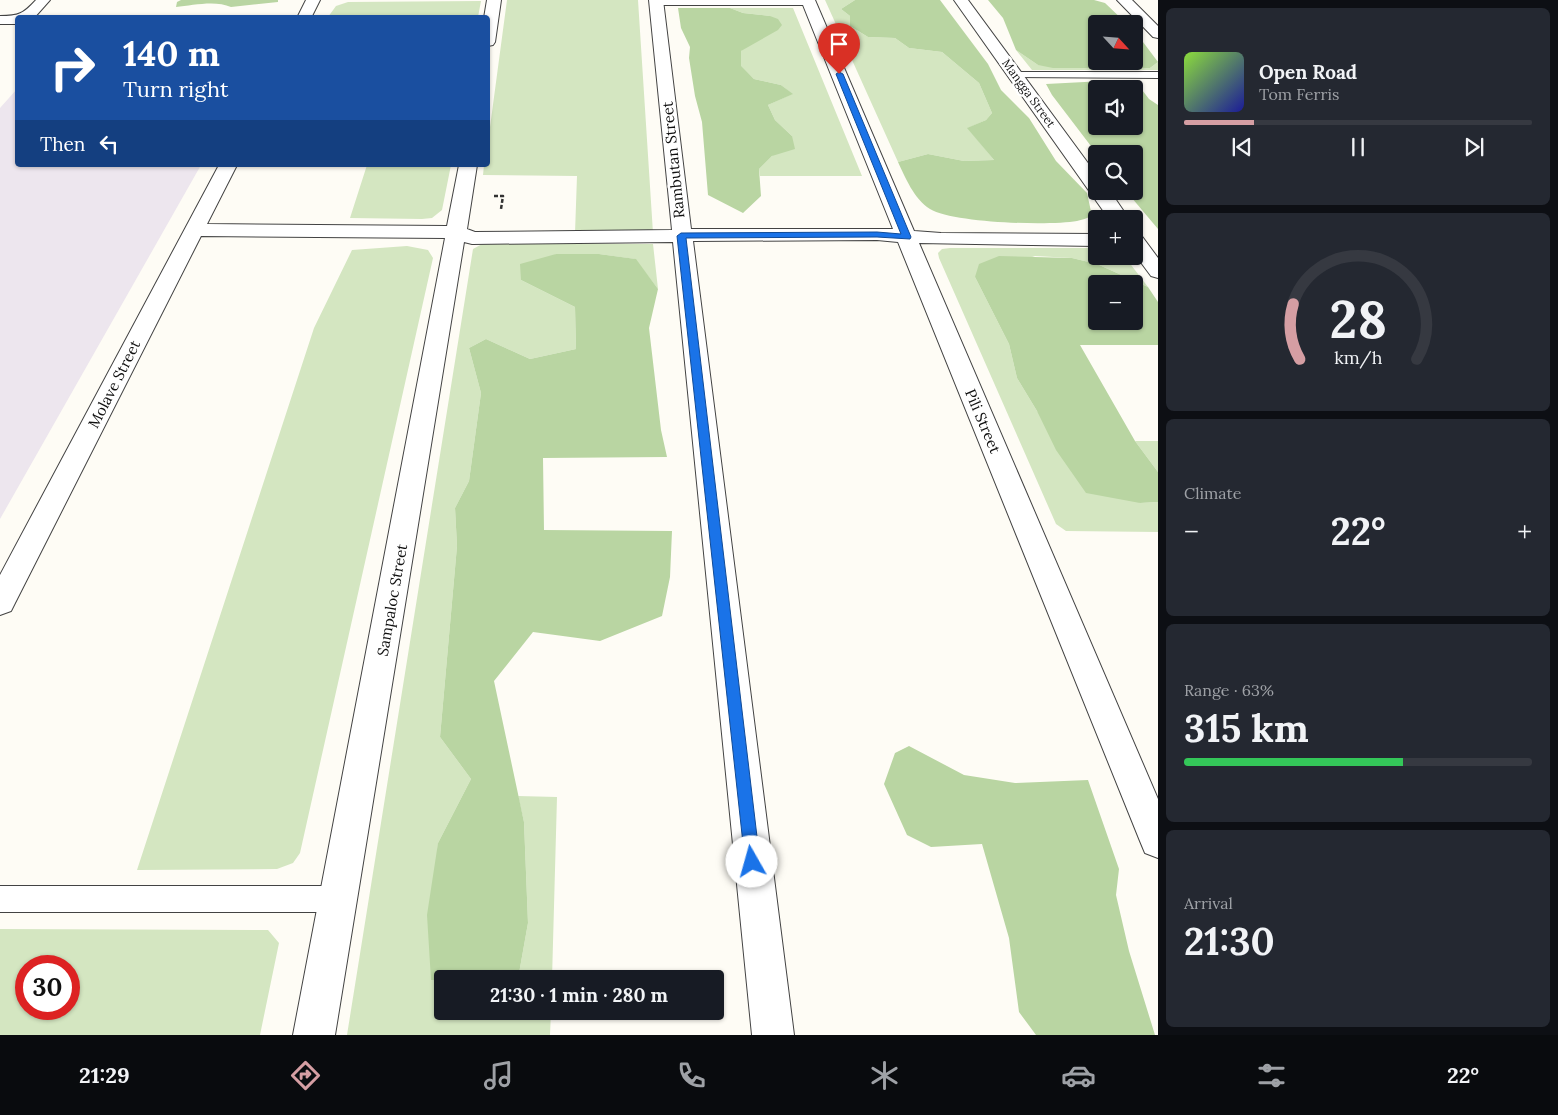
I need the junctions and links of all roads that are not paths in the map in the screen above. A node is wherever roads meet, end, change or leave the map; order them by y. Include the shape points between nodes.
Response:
1 (43, 0) edge
2 (313, 0) edge
3 (494, 0) edge
4 (961, 0) edge
5 (1124, 0) edge
6 (657, 1) edge
7 (809, 1) edge
8 (28, 15) edge
9 (306, 15) edge
10 (0, 20) edge
11 (15, 20) edge
12 (490, 28) edge
13 (1158, 34) edge
14 (1017, 75) junction
15 (1158, 75) edge
16 (227, 167) edge
17 (468, 167) edge
18 (1088, 175) edge
19 (194, 230) junction
20 (457, 232) junction
21 (681, 236) junction
22 (907, 237) junction
23 (1088, 240) edge
24 (1143, 252) edge
25 (1158, 272) edge
26 (0, 603) edge
27 (1158, 841) edge
28 (0, 899) edge
29 (339, 899) junction
30 (314, 1035) edge
31 (773, 1035) edge

1 - 8 street
2 - 9 street
3 - 12 street
4 - 14 street, Mangga Street
5 - 13 street
6 - 7 lane
6 - 21 street, Rambutan Street
7 - 22 street, Pili Street
10 - 11 street
14 - 15 lane
14 - 18 street, Mangga Street
16 - 19 street, Molave Street
17 - 20 street, Sampaloc Street
19 - 20 street
19 - 26 street, Molave Street
20 - 21 street via 472,238
20 - 29 street, Sampaloc Street
21 - 22 street via 877,234
21 - 31 street, Rambutan Street
22 - 23 street
22 - 27 street, Pili Street
24 - 25 street
28 - 29 lane
29 - 30 street, Sampaloc Street

